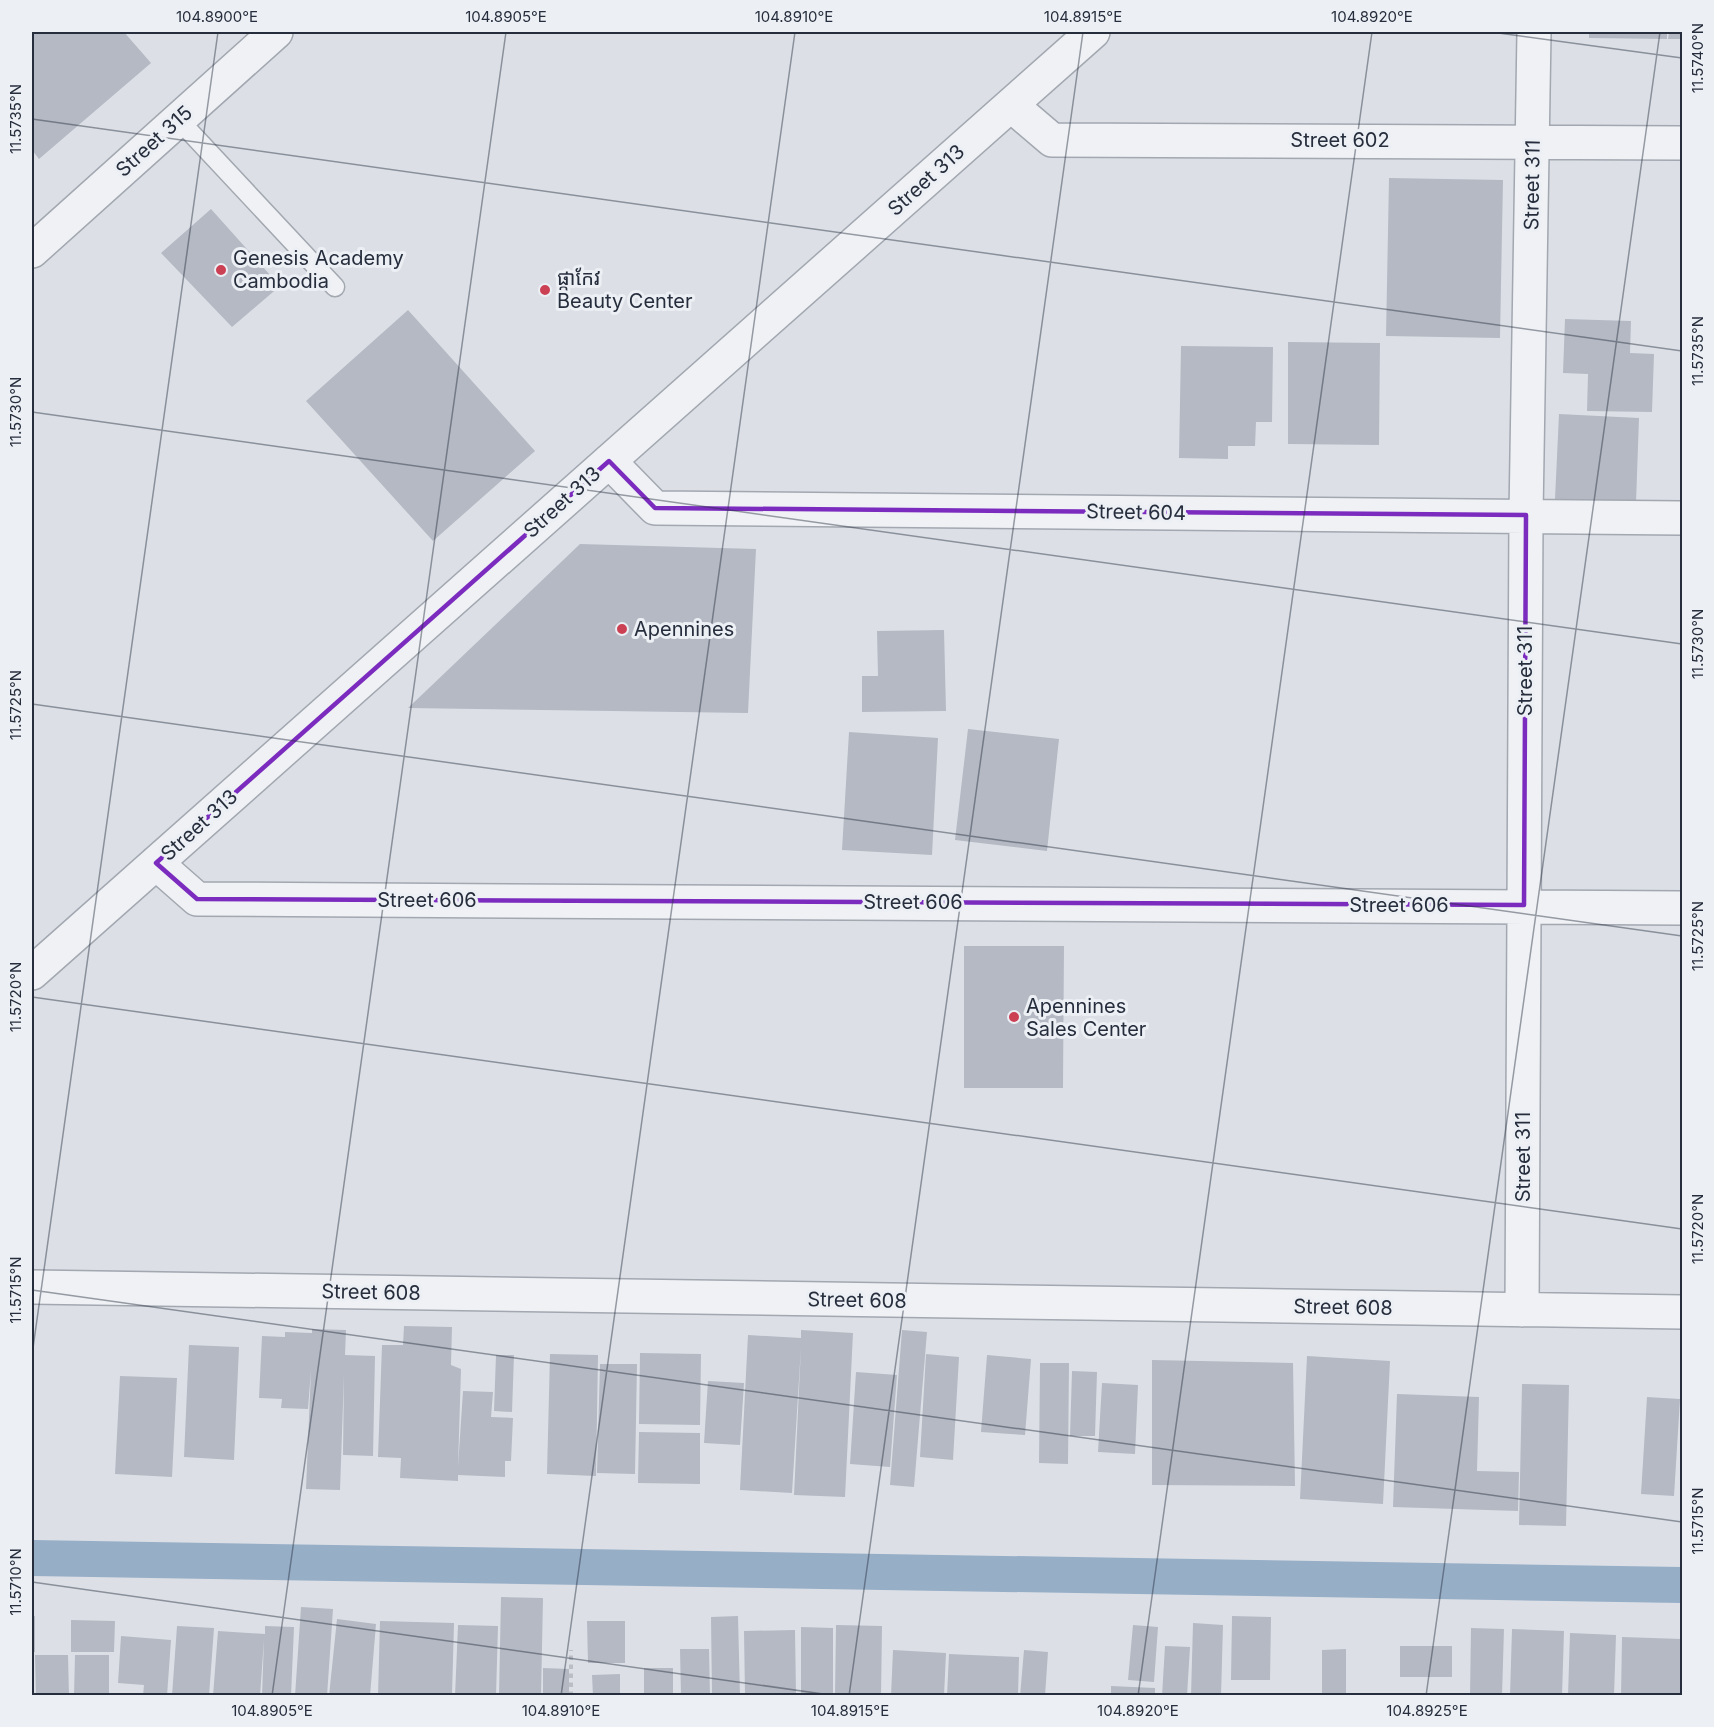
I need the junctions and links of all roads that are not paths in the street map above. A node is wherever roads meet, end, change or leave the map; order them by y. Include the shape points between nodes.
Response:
1 (276, 32) edge
2 (1094, 32) edge
3 (1534, 32) edge
4 (1011, 105) junction
5 (178, 119) junction
6 (1533, 140) junction
7 (1683, 142) edge
8 (32, 251) edge
9 (334, 287) dead end
10 (609, 461) junction
11 (1526, 515) junction
12 (1683, 518) edge
13 (156, 863) junction
14 (1524, 905) junction
15 (1683, 908) edge
16 (32, 973) edge
17 (32, 1287) edge
18 (1522, 1310) junction
19 (1683, 1312) edge

1 - 5 street, Street 315
2 - 4 street, Street 313
3 - 6 street, Street 311
4 - 6 street, Street 602 via 1052,140
4 - 10 street, Street 313
5 - 8 street, Street 315
5 - 9 lane
6 - 7 street, Street 602
6 - 11 street, Street 311
10 - 11 street, Street 604 via 655,507
10 - 13 street, Street 313
11 - 12 street, Street 604
11 - 14 street, Street 311
13 - 14 street, Street 606 via 197,898
13 - 16 street, Street 313
14 - 15 street, Street 606
14 - 18 street, Street 311
17 - 18 street, Street 608
18 - 19 street, Street 608

